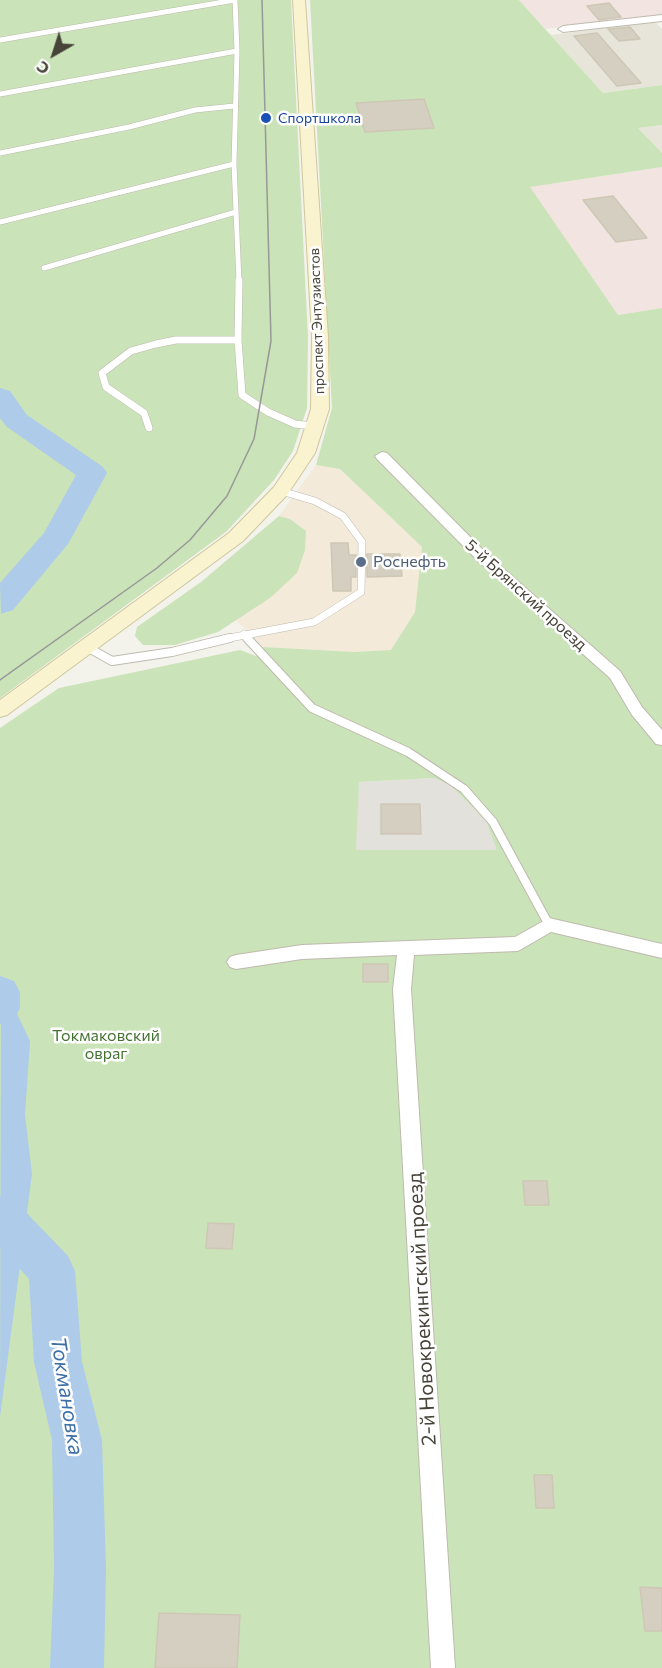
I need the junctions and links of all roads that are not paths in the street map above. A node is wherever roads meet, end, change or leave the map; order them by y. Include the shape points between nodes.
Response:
1 (235, 0) edge
2 (299, 0) edge
3 (662, 18) edge
4 (563, 30) dead end
5 (0, 40) edge
6 (237, 51) junction
7 (0, 94) edge
8 (234, 106) junction
9 (0, 153) edge
10 (234, 164) junction
11 (236, 212) junction
12 (0, 222) edge
13 (44, 268) dead end
14 (238, 340) junction
15 (314, 426) junction
16 (149, 428) dead end
17 (382, 456) dead end
18 (282, 491) junction
19 (244, 634) junction
20 (87, 647) junction
21 (0, 710) edge
22 (662, 740) edge
23 (549, 925) junction
24 (406, 950) junction
25 (662, 951) edge
26 (236, 962) dead end
27 (443, 1668) edge

1 - 5 lane
1 - 6 lane
2 - 15 street, проспект Энтузиастов via 320,337 320,409
3 - 4 street
6 - 7 lane
6 - 8 lane
8 - 9 lane via 195,110
8 - 10 lane
10 - 11 lane
10 - 12 lane
11 - 13 lane
11 - 14 lane
14 - 15 lane via 242,395 295,424
14 - 16 lane via 156,344 131,351 102,373 106,387 144,413
15 - 18 street, проспект Энтузиастов via 306,453
17 - 22 street, 5-й Брянский проезд via 483,558 615,675 637,711
18 - 19 lane via 315,501 343,516 362,542 361,592 314,622
18 - 20 street, проспект Энтузиастов via 236,537
19 - 20 lane via 172,652 112,661
19 - 23 lane via 312,708 408,752 464,789 494,822
20 - 21 street, проспект Энтузиастов
23 - 24 street via 518,944
23 - 25 street
24 - 26 street via 303,952
24 - 27 street, 2-й Новокрекингский проезд via 402,989

